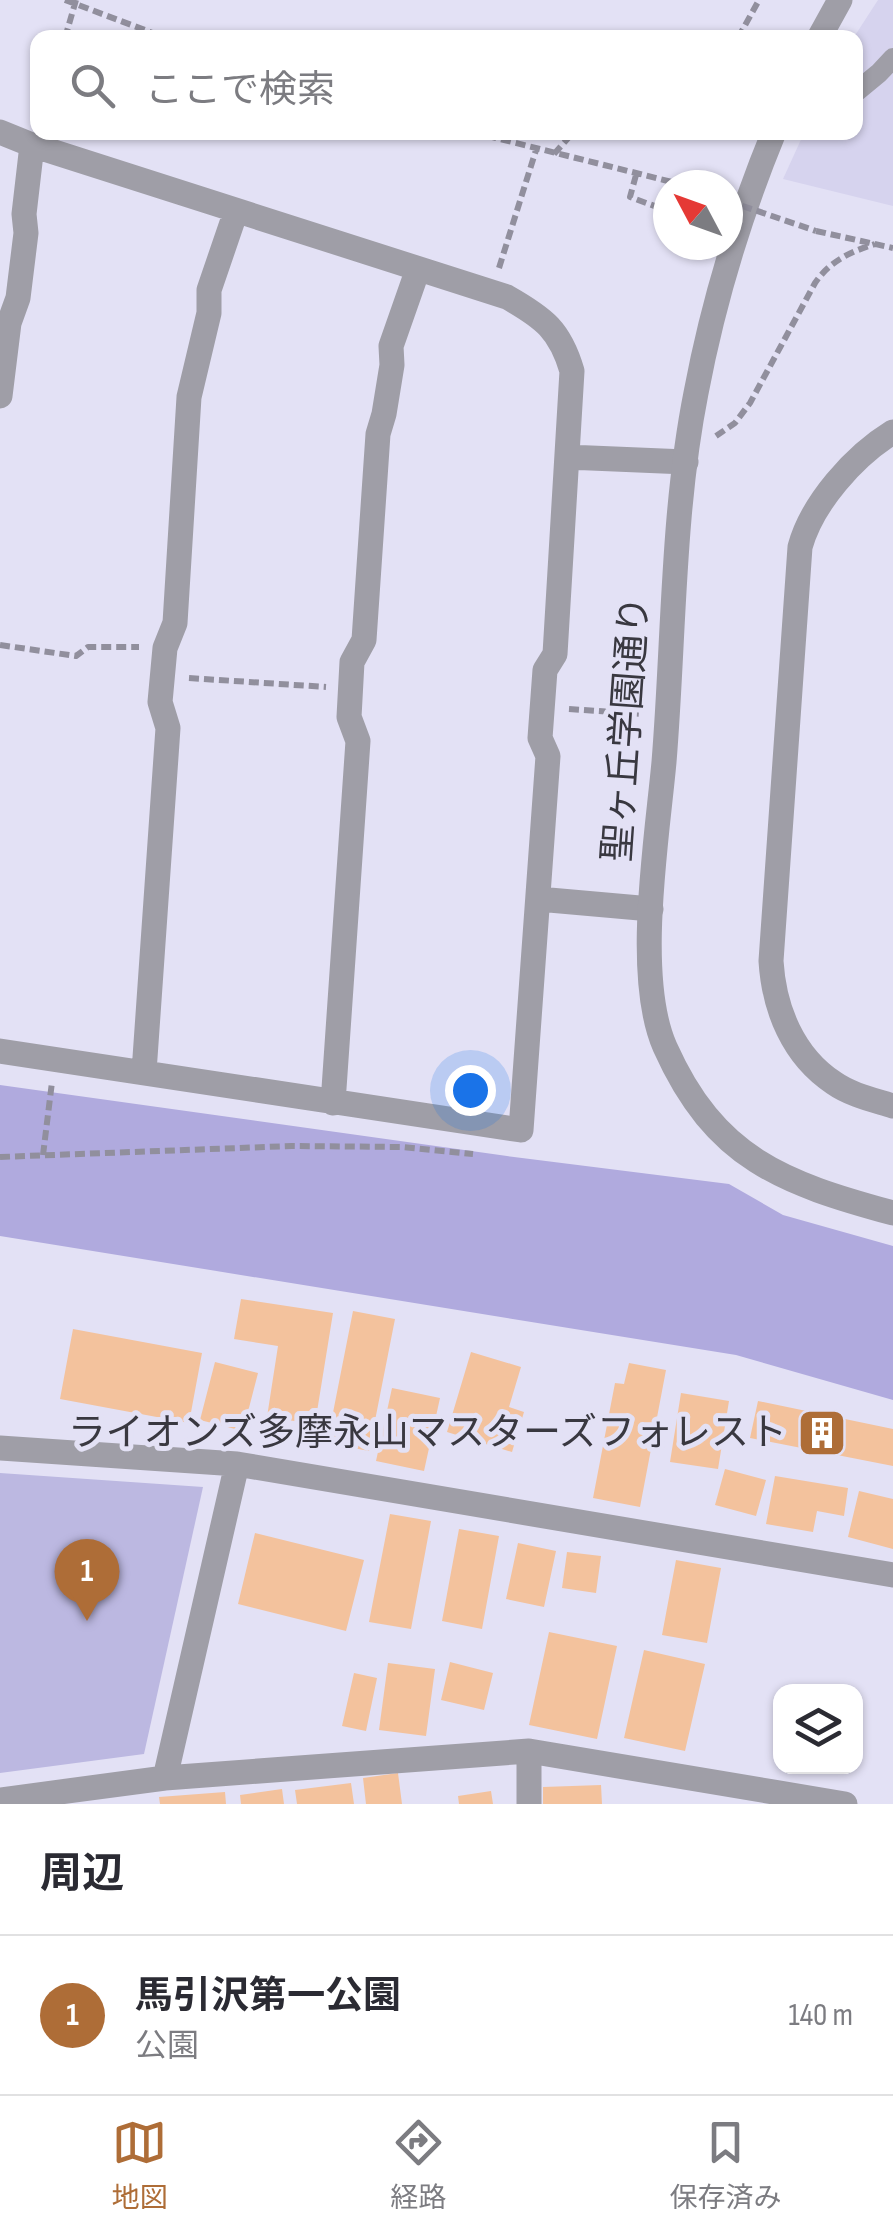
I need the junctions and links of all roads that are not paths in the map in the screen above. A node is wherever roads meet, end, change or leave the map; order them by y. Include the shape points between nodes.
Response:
1 (840, 0) edge
2 (823, 30) edge
3 (893, 58) edge
4 (863, 87) edge
5 (0, 132) edge
6 (771, 140) edge
7 (32, 144) junction
8 (236, 211) junction
9 (418, 268) junction
10 (0, 396) edge
11 (893, 432) edge
12 (567, 458) junction
13 (686, 462) junction
14 (538, 899) junction
15 (651, 909) junction
16 (0, 1051) edge
17 (144, 1072) junction
18 (333, 1103) junction
19 (893, 1106) edge
20 (893, 1213) edge
21 (0, 1448) edge
22 (237, 1464) junction
23 (893, 1575) edge
24 (529, 1751) junction
25 (166, 1778) junction
26 (0, 1800) edge
27 (529, 1804) edge
28 (845, 1804) edge

1 - 2 street
3 - 4 lane
5 - 7 street
6 - 13 street, 聖ヶ丘学園通り via 727,260
7 - 8 street
7 - 10 street via 18,298
8 - 9 street
8 - 17 street via 209,290 189,397 175,623 165,648 160,702 168,728
9 - 12 street via 507,297 557,335 572,371
9 - 18 street via 392,346 378,434 364,640 352,662 349,717 358,741
11 - 19 street via 849,468 805,527 800,547 771,961 777,1004 802,1054 836,1085
12 - 13 street
12 - 14 street via 555,654 544,670 540,738 548,756
13 - 15 street, 聖ヶ丘学園通り
14 - 15 street
14 - 18 street via 521,1130
15 - 20 street, 聖ヶ丘学園通り via 650,980 662,1042 700,1108 736,1147 783,1178
16 - 17 street
17 - 18 street
21 - 22 street
22 - 23 street
22 - 25 street
24 - 25 street
24 - 27 street
24 - 28 street
25 - 26 street

